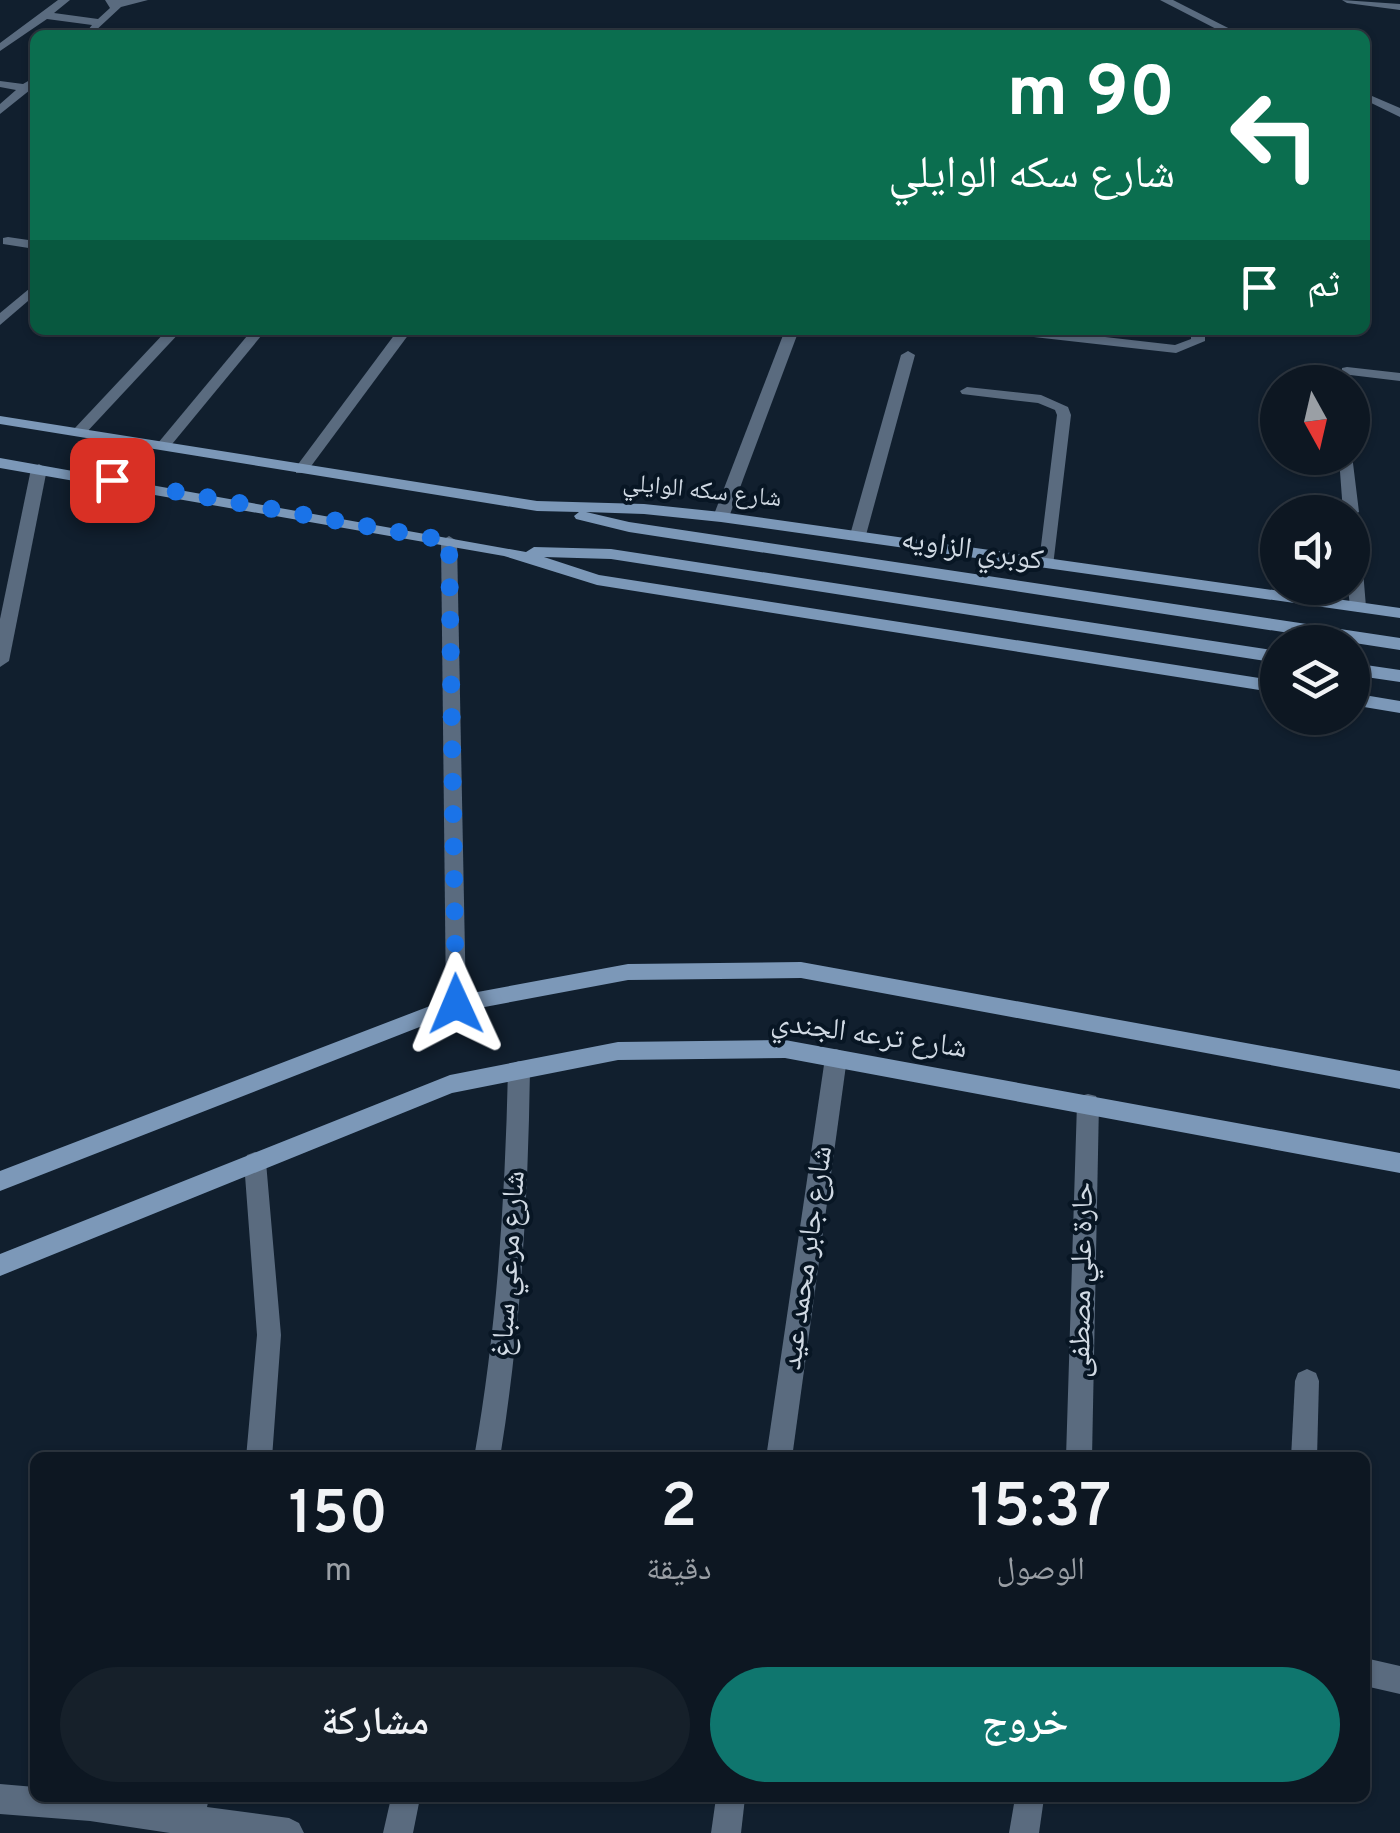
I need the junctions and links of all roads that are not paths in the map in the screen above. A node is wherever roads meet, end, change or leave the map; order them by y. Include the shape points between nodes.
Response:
1 (65, 0) edge
2 (143, 0) edge
3 (1164, 0) edge
4 (1347, 0) edge
5 (1396, 0) edge
6 (114, 2) edge
7 (1400, 7) edge
8 (44, 15) junction
9 (101, 23) junction
10 (93, 30) edge
11 (1227, 30) edge
12 (0, 48) edge
13 (0, 84) edge
14 (30, 84) edge
15 (1370, 98) edge
16 (0, 110) edge
17 (1400, 113) edge
18 (8, 242) dead end
19 (30, 244) edge
20 (30, 293) edge
21 (0, 321) edge
22 (170, 335) edge
23 (255, 335) edge
24 (401, 335) edge
25 (790, 335) edge
26 (1051, 335) edge
27 (1198, 335) edge
28 (908, 354) dead end
29 (1370, 374) edge
30 (1400, 377) edge
31 (967, 391) dead end
32 (0, 420) edge
33 (80, 432) junction
34 (163, 446) junction
35 (0, 463) edge
36 (39, 469) junction
37 (302, 470) junction
38 (536, 506) junction
39 (721, 516) junction
40 (858, 535) junction
41 (449, 541) junction
42 (506, 551) junction
43 (1046, 562) junction
44 (1358, 607) joint
45 (1400, 613) edge
46 (1400, 644) edge
47 (1260, 654) edge
48 (0, 661) edge
49 (1370, 672) edge
50 (1400, 676) edge
51 (1260, 684) edge
52 (1370, 702) edge
53 (1400, 706) edge
54 (456, 1004) junction
55 (836, 1058) junction
56 (519, 1070) junction
57 (1400, 1080) edge
58 (1088, 1103) junction
59 (255, 1162) junction
60 (1400, 1164) edge
61 (0, 1181) edge
62 (0, 1264) edge
63 (1307, 1381) dead end
64 (259, 1452) edge
65 (489, 1452) edge
66 (780, 1452) edge
67 (1079, 1452) edge
68 (1304, 1452) edge
69 (1370, 1673) edge
70 (1400, 1680) edge
71 (0, 1799) edge
72 (30, 1802) edge
73 (32, 1802) edge
74 (405, 1802) edge
75 (730, 1802) edge
76 (1029, 1802) edge
77 (190, 1817) edge
78 (288, 1833) edge
79 (398, 1833) edge
80 (726, 1833) edge
81 (1024, 1833) edge

1 - 8 street
2 - 6 street
3 - 11 street
4 - 7 street
5 - 7 street
6 - 9 street
8 - 9 street
8 - 12 street
9 - 10 street
13 - 14 street
14 - 16 street
15 - 17 street
18 - 19 street
20 - 21 street
22 - 33 street
23 - 34 street
24 - 37 street
25 - 39 street
26 - 27 street via 1176,349 1198,342
28 - 40 street
29 - 30 street
31 - 43 street via 1061,407
32 - 33 main road, شارع سكه الوايلي
33 - 34 main road, شارع سكه الوايلي
34 - 37 main road, شارع سكه الوايلي
35 - 36 main road
36 - 41 main road
36 - 48 street
37 - 38 main road, شارع سكه الوايلي
38 - 39 main road, شارع سكه الوايلي
38 - 46 main road, كوبري الزاويه via 629,527
39 - 40 main road, شارع سكه الوايلي
40 - 43 main road, شارع سكه الوايلي
41 - 42 main road
41 - 54 street
42 - 47 main road, كوبري الزاويه via 611,554
42 - 51 main road via 597,580
43 - 44 main road, شارع سكه الوايلي
44 - 45 main road, شارع سكه الوايلي
49 - 50 main road
52 - 53 main road
54 - 57 main road, شارع ترعه الجندي via 628,972 801,970
54 - 61 main road, شارع ترعه الجندي
55 - 56 main road, شارع ترعه الجندي via 784,1050 618,1052
55 - 58 main road, شارع ترعه الجندي
55 - 66 street, شارع جابر محمد عيد
56 - 59 main road, شارع ترعه الجندي via 450,1084
56 - 65 street, شارع مرعي سباغ via 516,1226
58 - 60 main road, شارع ترعه الجندي
58 - 67 street, حارة علي مصطفى
59 - 62 main road, شارع ترعه الجندي
59 - 64 street via 269,1336
63 - 68 street
69 - 70 street
71 - 72 street
73 - 77 street
74 - 79 street
75 - 80 street
76 - 81 street
77 - 78 street

